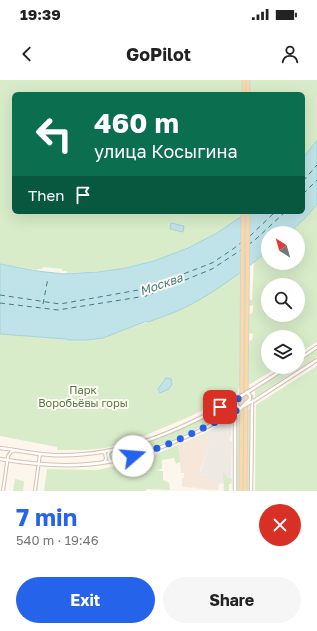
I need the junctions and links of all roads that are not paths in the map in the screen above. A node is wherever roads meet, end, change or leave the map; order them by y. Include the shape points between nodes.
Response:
1 (244, 80) edge
2 (248, 80) edge
3 (244, 92) edge
4 (248, 92) edge
5 (243, 214) edge
6 (248, 214) edge
7 (317, 347) edge
8 (305, 355) edge
9 (317, 360) edge
10 (276, 374) edge
11 (247, 392) junction
12 (237, 402) junction
13 (251, 402) junction
14 (238, 410) junction
15 (0, 448) edge
16 (15, 450) junction
17 (110, 451) junction
18 (103, 452) junction
19 (40, 454) junction
20 (0, 459) edge
21 (7, 460) junction
22 (111, 462) junction
23 (103, 463) junction
24 (38, 464) junction
25 (2, 491) edge
26 (35, 491) edge
27 (235, 491) edge
28 (241, 491) edge
29 (246, 491) edge
30 (251, 491) edge

1 - 3 main road
2 - 4 main road
5 - 28 main road
6 - 29 main road
7 - 8 main road
9 - 13 main road
10 - 11 main road, bridge
11 - 12 main road, bridge via 240,396
11 - 13 main road, bridge
11 - 14 main road, bridge via 250,399
12 - 14 main road, bridge
12 - 17 main road via 139,444
13 - 14 main road, bridge
13 - 30 main road
14 - 22 main road via 178,440 142,454
14 - 27 main road
15 - 16 main road
16 - 19 main road
16 - 21 street via 9,454
17 - 18 main road
17 - 22 street via 108,459
18 - 19 main road via 75,455
18 - 23 street via 106,459
19 - 24 street
20 - 21 main road
21 - 24 main road
21 - 25 street
22 - 23 main road
23 - 24 main road via 72,466
24 - 26 street

